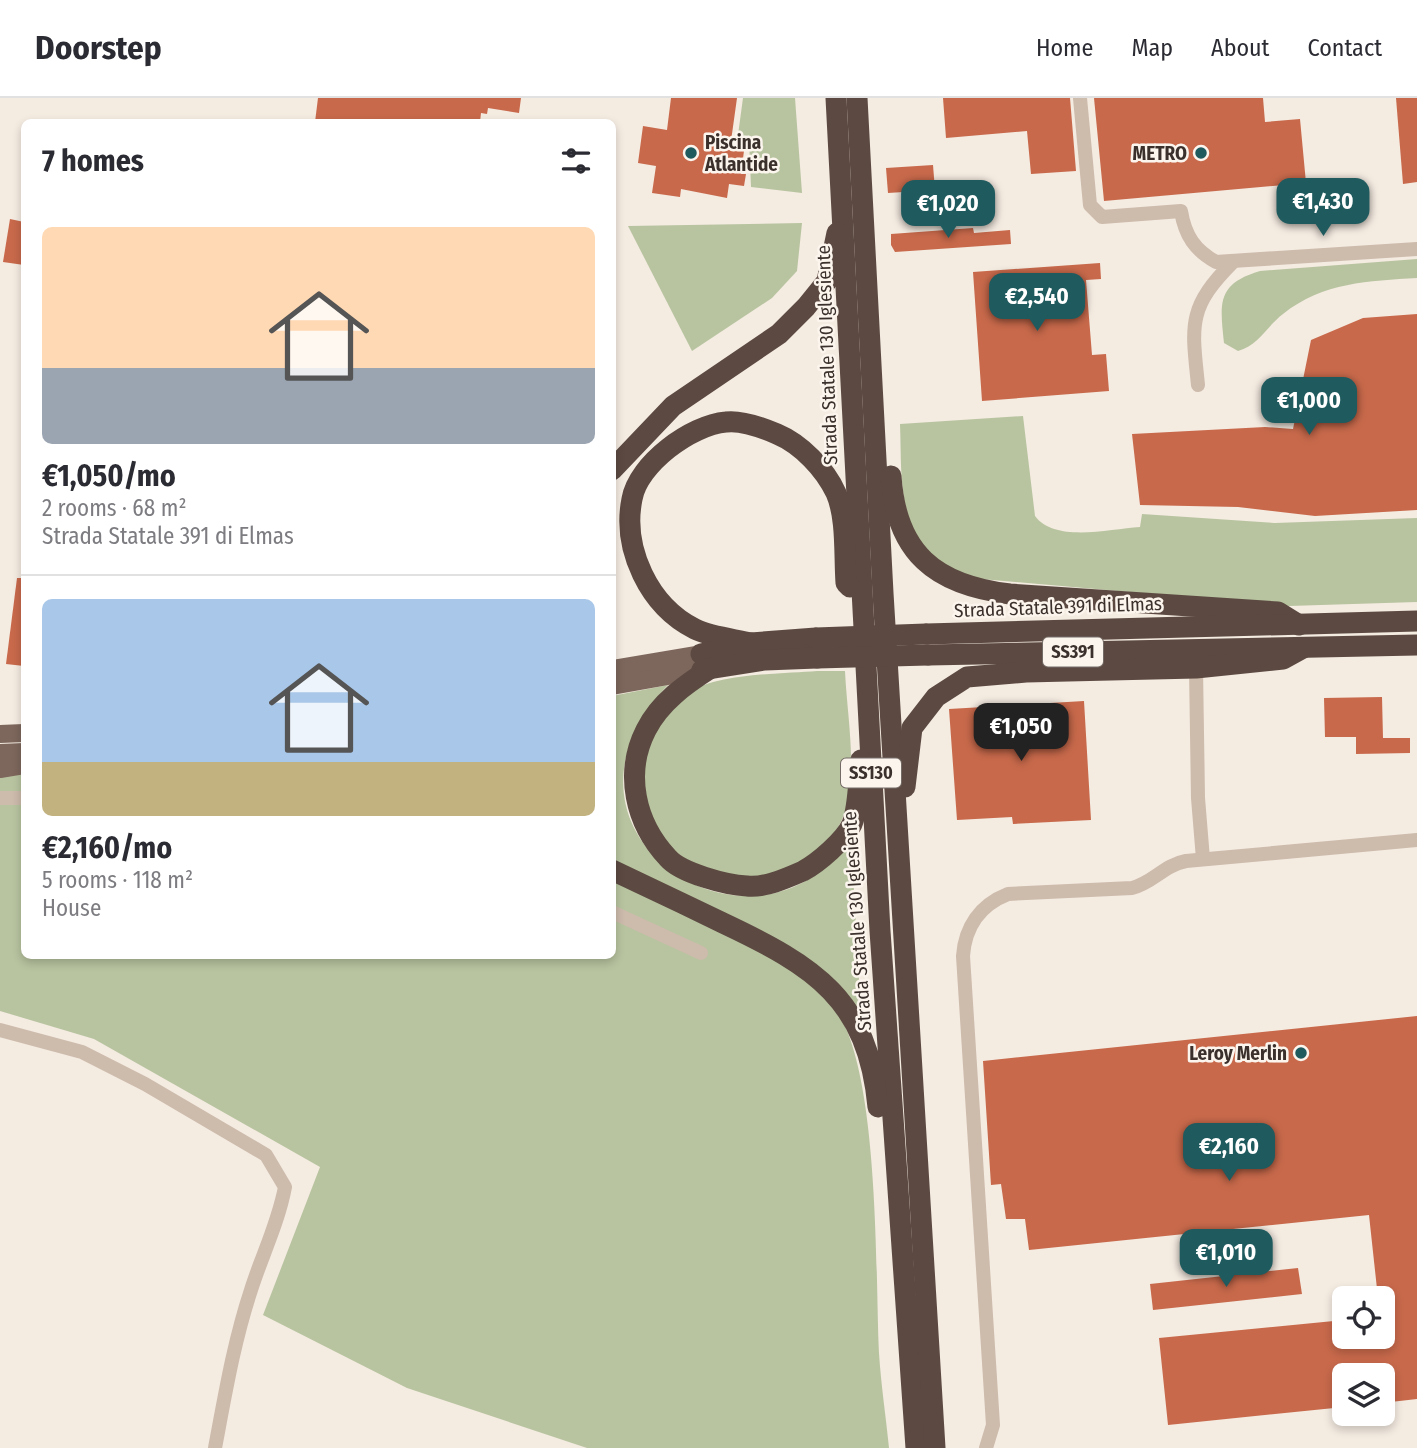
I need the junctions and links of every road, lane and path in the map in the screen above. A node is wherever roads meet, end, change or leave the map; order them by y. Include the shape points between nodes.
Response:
1 (836, 98) edge
2 (857, 98) edge
3 (1080, 98) edge
4 (844, 203) junction
5 (1417, 249) edge
6 (1232, 263) junction
7 (872, 368) junction
8 (1198, 386) dead end
9 (616, 466) edge
10 (861, 600) junction
11 (1417, 609) edge
12 (1395, 621) junction
13 (1417, 621) edge
14 (1299, 625) junction
15 (751, 643) junction
16 (1417, 645) edge
17 (1391, 646) junction
18 (817, 648) junction
19 (1303, 648) junction
20 (1417, 655) edge
21 (704, 664) junction
22 (1196, 668) junction
23 (616, 669) edge
24 (616, 685) edge
25 (868, 717) junction
26 (21, 733) edge
27 (0, 734) edge
28 (21, 752) edge
29 (0, 753) edge
30 (21, 766) edge
31 (0, 769) edge
32 (21, 797) edge
33 (0, 798) edge
34 (898, 834) junction
35 (1417, 839) edge
36 (1203, 859) junction
37 (616, 872) edge
38 (616, 914) edge
39 (701, 953) dead end
40 (0, 1030) edge
41 (899, 1205) junction
42 (215, 1448) edge
43 (916, 1448) edge
44 (935, 1448) edge
45 (986, 1448) edge

1 - 4 highway, Strada Statale 130 Iglesiente / SS130
2 - 7 highway, SS130
3 - 6 street via 1090,205 1102,217 1181,211 1184,231 1200,253 1216,262
4 - 9 highway via 827,281 806,307 779,334 673,406
4 - 10 highway, Strada Statale 130 Iglesiente / SS130
5 - 6 street
6 - 8 street via 1197,308 1192,330
7 - 14 highway via 886,404 893,502 905,535 925,562 951,581 1010,594 1279,612
7 - 34 highway, SS130
10 - 15 highway via 846,583 837,494 798,446 763,428 726,422 683,437 653,461 632,497 632,546 639,569 657,600 696,630
10 - 25 highway, Strada Statale 130 Iglesiente / SS130
11 - 12 highway
12 - 13 highway, Strada Statale 391 di Elmas / SS391
12 - 14 highway, Strada Statale 391 di Elmas / SS391
14 - 18 highway, Strada Statale 391 di Elmas / SS391, bridge via 926,634
15 - 18 highway, Strada Statale 391 di Elmas / SS391
15 - 21 highway, Strada Statale 391 di Elmas / SS391
16 - 17 highway, Strada Statale 391 di Elmas / SS391
17 - 19 highway, Strada Statale 391 di Elmas / SS391
17 - 20 highway via 1404,655
18 - 19 highway, Strada Statale 391 di Elmas / SS391, bridge via 928,655
18 - 21 highway, Strada Statale 391 di Elmas / SS391 via 765,660
19 - 22 highway via 1283,659
21 - 23 main road
21 - 24 main road
21 - 25 highway via 646,729 634,768 641,818 669,859 705,877 749,887 785,879 819,863 852,824
22 - 34 highway via 1026,672 967,677 950,685 912,728
22 - 36 street
25 - 41 highway, Strada Statale 130 Iglesiente / SS130
26 - 27 main road
28 - 29 main road
30 - 31 main road
32 - 33 street
34 - 44 highway, SS130
35 - 36 street
36 - 45 street via 1168,865 1132,888 1008,894 983,909 966,936 963,968 993,1425
37 - 41 highway via 781,950 814,973 836,996 869,1051 885,1180
38 - 39 street
40 - 42 street via 82,1052 145,1084 266,1155 285,1187 280,1217 232,1359
41 - 43 highway, Strada Statale 130 Iglesiente / SS130

